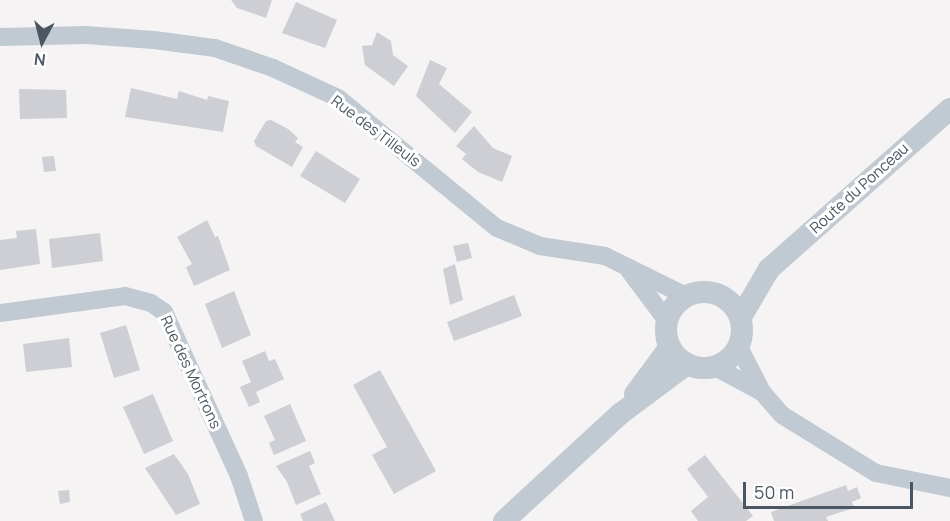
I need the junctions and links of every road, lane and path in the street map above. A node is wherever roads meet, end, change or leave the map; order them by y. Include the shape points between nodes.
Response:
1 (0, 38) edge
2 (950, 109) edge
3 (626, 266) junction
4 (769, 269) junction
5 (720, 295) junction
6 (686, 296) junction
7 (0, 313) edge
8 (741, 317) junction
9 (667, 321) junction
10 (670, 347) junction
11 (739, 347) junction
12 (687, 364) junction
13 (715, 367) junction
14 (762, 392) junction
15 (620, 414) junction
16 (950, 488) edge
17 (254, 521) edge
18 (504, 521) edge

1 - 3 street, Rue des Tilleuls via 86,35 154,40 215,48 273,68 338,99 497,228 540,246 605,256
2 - 4 street, Route du Ponceau
3 - 6 street, Rue des Tilleuls
3 - 9 street
4 - 5 street, Route du Ponceau
4 - 8 street, Route du Ponceau
5 - 6 street via 697,292
5 - 8 street
6 - 9 street
7 - 17 street, Rue des Mortrons via 125,296 151,303 164,312 239,476
8 - 11 street
9 - 10 street
10 - 12 street
10 - 15 street
11 - 13 street
11 - 14 street
12 - 13 street
12 - 15 street
13 - 14 street
14 - 16 street via 782,415 876,473
15 - 18 street

